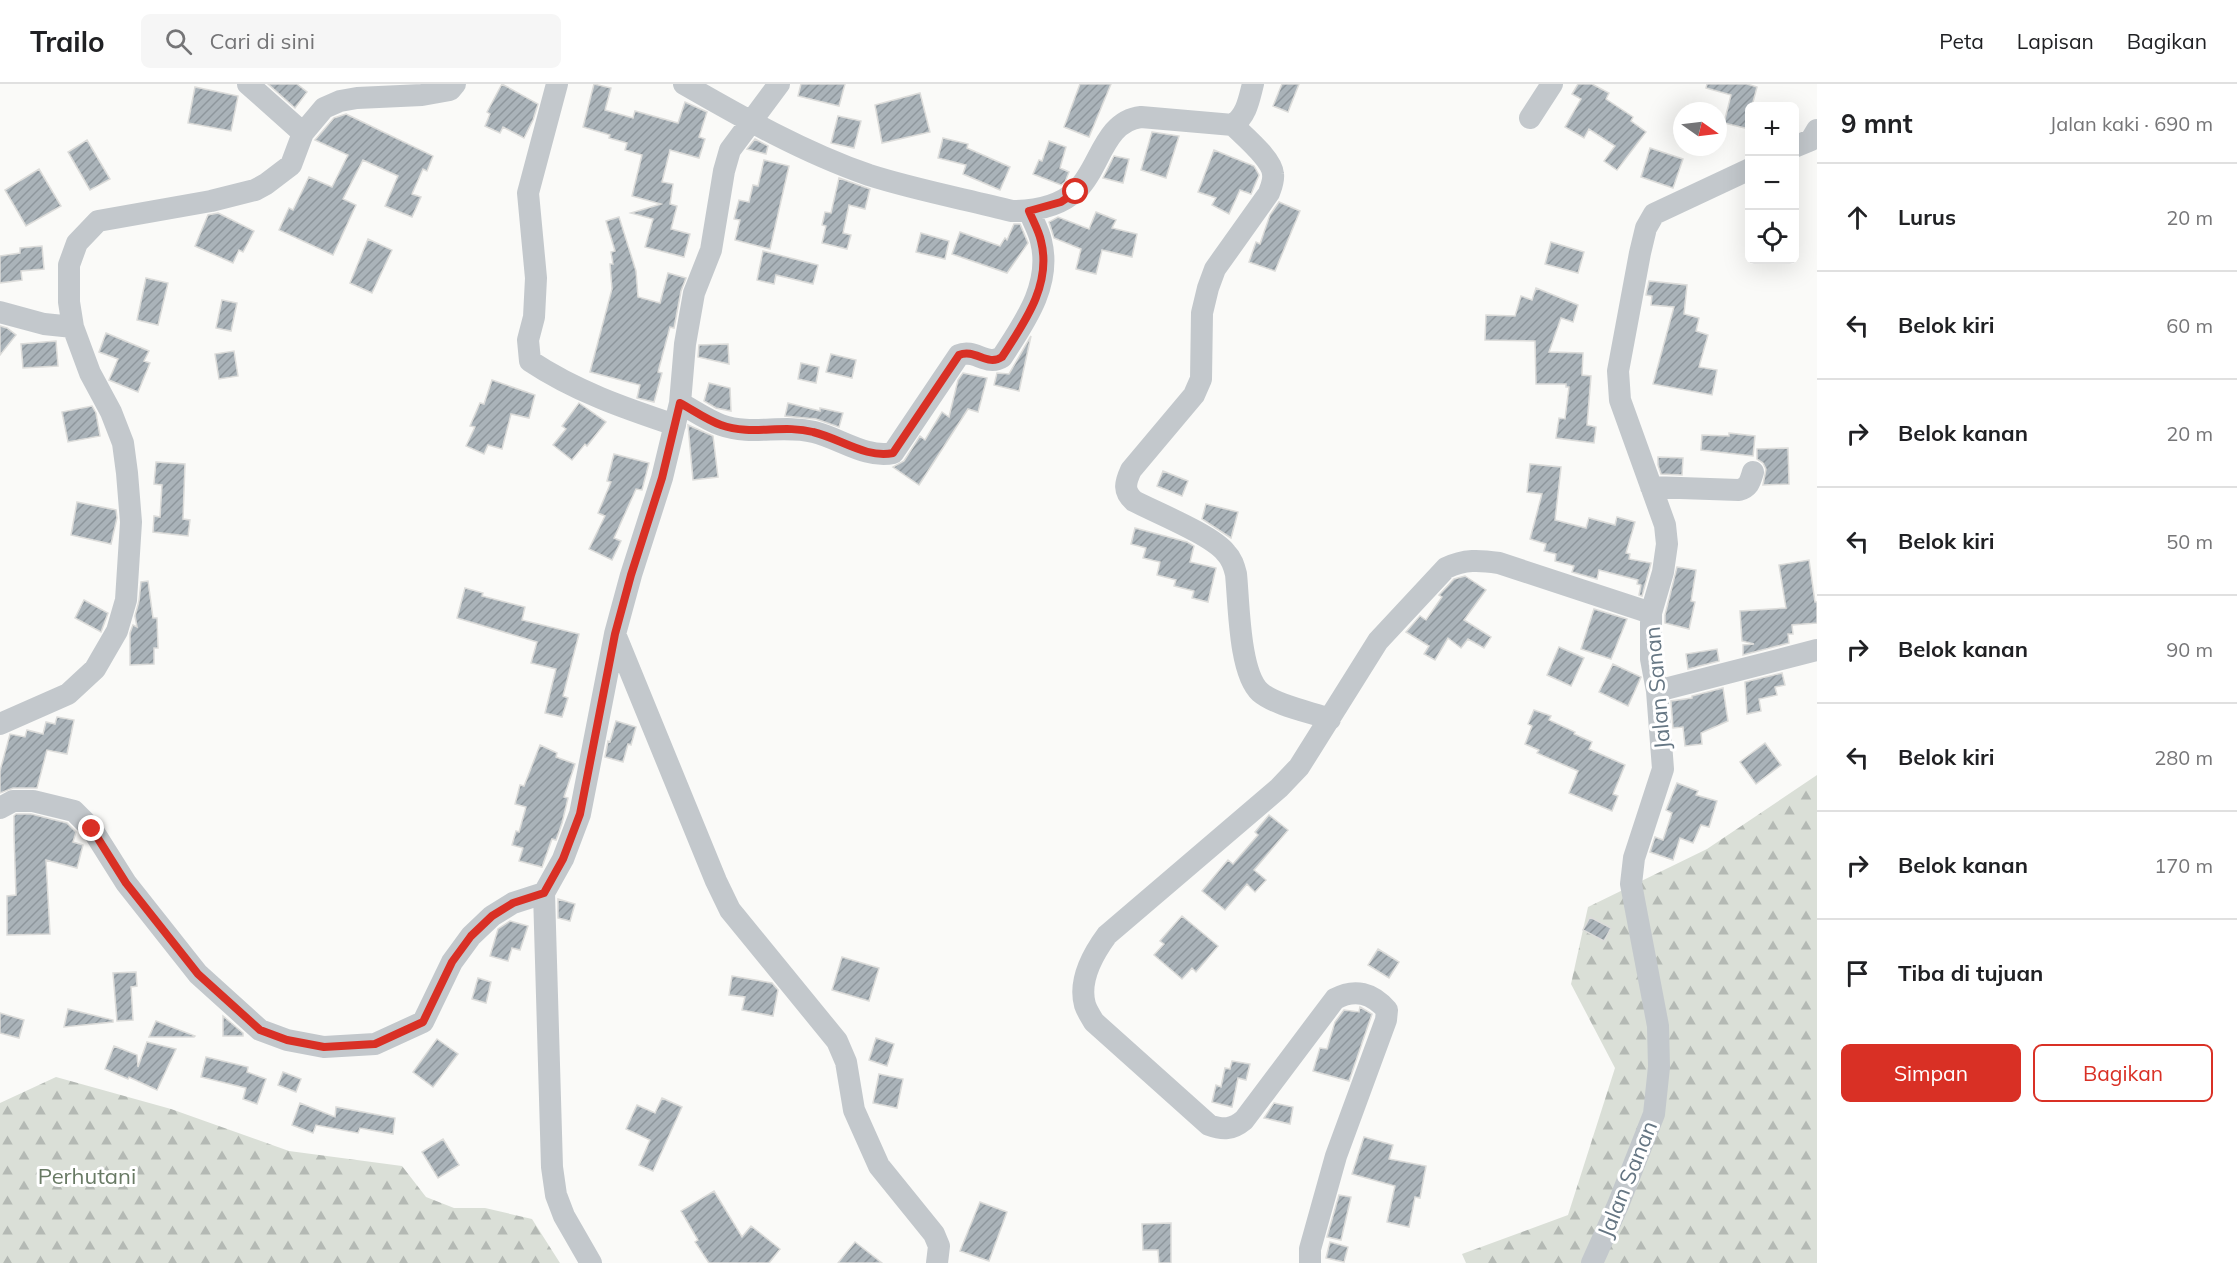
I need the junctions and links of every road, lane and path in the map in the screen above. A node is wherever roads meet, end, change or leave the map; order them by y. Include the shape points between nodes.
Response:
1 (455, 84) edge
2 (557, 84) edge
3 (684, 84) edge
4 (779, 84) edge
5 (1253, 84) edge
6 (1552, 84) edge
7 (244, 85) edge
8 (1530, 118) dead end
9 (751, 122) junction
10 (1233, 125) junction
11 (1817, 130) edge
12 (303, 133) junction
13 (1799, 145) edge
14 (1745, 171) edge
15 (1029, 211) junction
16 (0, 312) edge
17 (73, 327) junction
18 (680, 403) junction
19 (675, 425) junction
20 (1753, 472) dead end
21 (1651, 487) junction
22 (1651, 613) junction
23 (615, 634) junction
24 (1817, 650) edge
25 (1657, 691) junction
26 (1330, 719) junction
27 (0, 724) edge
28 (0, 808) edge
29 (544, 893) junction
30 (591, 1263) edge
31 (937, 1263) edge
32 (1310, 1263) edge
33 (1592, 1263) edge

1 - 12 street via 450,90 422,95 340,100 324,108
2 - 19 street via 528,193 536,278 534,317 528,340 531,361 560,380 615,405
3 - 9 street
4 - 9 street
5 - 10 street via 1246,109
6 - 8 street
7 - 12 street
9 - 15 street via 872,176 1012,211
9 - 18 street via 730,150 724,171 711,250 694,293
10 - 15 street via 1129,118 1112,133 1076,192 1061,202
10 - 26 street via 1266,159 1273,171 1273,182 1215,269 1202,313 1201,379 1194,395 1131,470 1125,483 1127,495 1134,501 1215,542 1227,553 1236,574 1245,662 1260,691 1271,699
11 - 13 street via 1810,140
12 - 17 street via 291,165 255,190 98,221 77,243 69,265
14 - 21 street, Jalan Sanan via 1654,214 1646,228 1618,371 1620,400
15 - 18 street via 1041,242 1043,265 1039,293 1026,320 996,361 970,353 959,355 893,453 871,452 801,429 737,429 720,425
16 - 17 street
17 - 27 street via 123,443 131,522 126,600 117,631 95,669 68,694
18 - 19 street
19 - 23 street
20 - 21 street via 1750,484 1739,490
21 - 22 street, Jalan Sanan via 1665,525 1667,544
22 - 25 street, Jalan Sanan via 1651,659
22 - 26 street via 1499,563 1461,561 1446,568 1378,641
23 - 29 street via 580,814 563,859
23 - 31 street via 716,882 730,909 837,1041 865,1139 879,1166 934,1234 939,1246
24 - 25 street
25 - 33 street, Jalan Sanan via 1663,768 1634,858 1631,884 1658,1026 1654,1114
26 - 32 street via 1299,767 1279,788 1107,935 1092,955 1084,982 1085,1005 1094,1022 1209,1125 1222,1129 1235,1128 1244,1120 1335,999 1358,992 1379,1002 1387,1011 1336,1155 1310,1249
28 - 29 street via 13,801 33,801 74,811 92,829 126,883 198,974 260,1030 324,1047 375,1044 423,1022 452,962 471,936 513,903
29 - 30 street via 552,1167 564,1216

